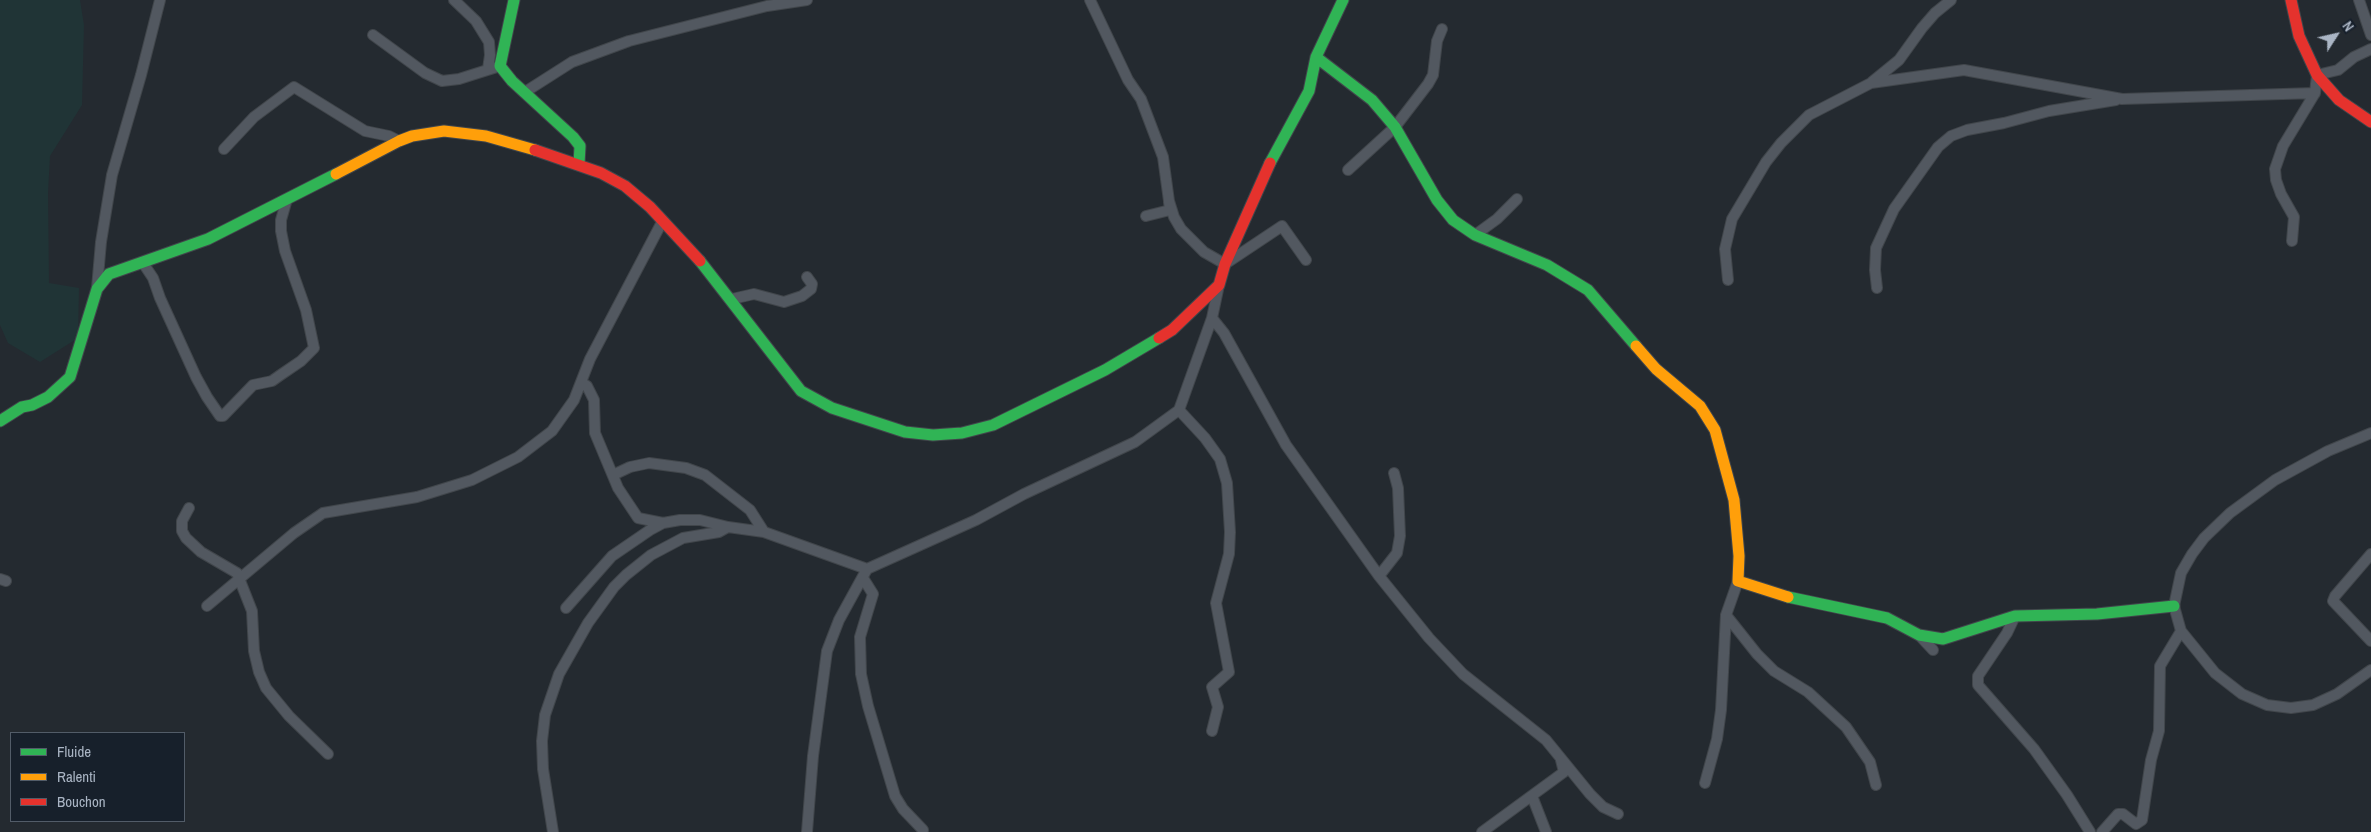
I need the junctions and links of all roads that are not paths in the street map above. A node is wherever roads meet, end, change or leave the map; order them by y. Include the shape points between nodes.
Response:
1 (160, 0) edge
2 (454, 0) edge
3 (514, 0) edge
4 (807, 0) edge
5 (1090, 0) edge
6 (1343, 0) edge
7 (1951, 0) edge
8 (2291, 0) edge
9 (2359, 0) edge
10 (1442, 29) dead end
11 (373, 35) dead end
12 (2371, 35) edge
13 (2371, 49) edge
14 (1316, 57) junction
15 (500, 66) junction
16 (488, 69) junction
17 (2317, 76) junction
18 (1871, 83) junction
19 (525, 92) junction
20 (2315, 93) junction
21 (2122, 99) junction
22 (2371, 122) edge
23 (1395, 127) junction
24 (399, 141) junction
25 (224, 149) dead end
26 (579, 164) junction
27 (1348, 170) dead end
28 (287, 199) junction
29 (1516, 199) dead end
30 (1169, 201) junction
31 (1146, 216) dead end
32 (662, 222) junction
33 (1475, 235) junction
34 (2292, 241) dead end
35 (1306, 260) dead end
36 (143, 263) junction
37 (1225, 264) junction
38 (807, 277) dead end
39 (1728, 280) dead end
40 (1219, 285) junction
41 (1877, 288) dead end
42 (97, 289) junction
43 (732, 299) junction
44 (1212, 318) junction
45 (582, 383) junction
46 (1179, 410) junction
47 (0, 422) edge
48 (2371, 433) edge
49 (1394, 473) dead end
50 (612, 475) junction
51 (189, 508) dead end
52 (664, 523) junction
53 (728, 527) junction
54 (764, 532) junction
55 (2371, 554) edge
56 (864, 574) junction
57 (1380, 576) junction
58 (239, 580) junction
59 (1738, 581) junction
60 (207, 606) dead end
61 (2174, 606) junction
62 (566, 608) dead end
63 (1726, 614) junction
64 (2014, 616) junction
65 (2181, 632) junction
66 (1919, 635) junction
67 (2371, 641) edge
68 (1934, 650) dead end
69 (2371, 670) edge
70 (1212, 730) dead end
71 (328, 754) dead end
72 (1561, 759) junction
73 (1705, 783) dead end
74 (1876, 785) dead end
75 (1532, 796) junction
76 (1618, 814) dead end
77 (923, 830) dead end
78 (553, 832) edge
79 (807, 832) edge
80 (1482, 832) edge
81 (1546, 832) edge
82 (2090, 832) edge
83 (2102, 832) edge

1 - 42 street via 112,175
2 - 16 street via 476,21 489,42
3 - 15 main road
4 - 19 street via 757,8 598,51 554,72
5 - 30 street via 1128,80 1142,99 1163,157
6 - 14 main road
7 - 18 street via 1931,18 1899,60
8 - 17 main road via 2299,36
9 - 12 street
10 - 23 street via 1437,41 1433,75
11 - 16 street via 425,73 442,81
13 - 17 street via 2338,70
14 - 23 main road via 1372,100
14 - 37 main road via 1309,92 1270,164
15 - 16 street
15 - 19 main road
17 - 20 street
17 - 22 main road via 2340,100
18 - 21 street via 1964,70
18 - 39 street via 1809,115 1766,162 1732,219 1725,249
19 - 26 main road via 577,141 580,146
20 - 21 street
20 - 34 street via 2283,146 2275,169 2281,194 2294,217
21 - 41 street via 2048,111 1950,136 1894,209 1876,248
23 - 27 street
23 - 33 main road via 1437,200 1453,220
24 - 25 street via 365,131 294,87 254,117
24 - 26 main road via 426,133 464,132
24 - 28 main road
26 - 32 main road via 625,186
28 - 36 main road via 208,239
28 - 36 street via 281,231 306,310 314,348 279,376 253,385 223,416 196,377 153,278
29 - 33 street
30 - 31 street via 1170,210
30 - 37 street via 1181,229 1204,252
32 - 43 main road
32 - 45 street via 590,359
33 - 59 main road via 1547,265 1588,290 1656,369 1704,411 1715,430 1734,500
35 - 37 street via 1282,226
36 - 42 main road via 109,274
37 - 40 main road
38 - 43 street via 812,284 811,290 784,302 754,294
40 - 43 main road via 1172,330 1105,370 993,425 962,433 933,435 876,424 832,408 801,391
40 - 44 street
42 - 47 main road via 70,377 48,397 22,407
44 - 46 street
44 - 57 street via 1224,333 1286,445
45 - 50 street via 594,400 595,433
45 - 58 street via 564,418 518,457 472,480 417,497 323,513
46 - 56 street via 1135,442
46 - 70 street via 1220,459 1227,483 1229,554 1216,603 1229,672 1212,687 1218,707
48 - 61 street via 2328,450 2275,480 2230,513 2204,538 2180,573
49 - 57 street via 1398,488 1400,536 1397,553
50 - 52 street via 638,518
50 - 54 street via 630,466 649,462 705,474 750,510
51 - 58 street via 182,521 186,538 201,552 237,574
52 - 53 street via 700,520
52 - 62 street via 612,556
53 - 54 street
53 - 78 street via 719,532 683,538 651,555 614,587 588,623 559,674 545,715 543,769
54 - 56 street
55 - 67 street via 2333,601
56 - 77 street via 873,594 860,637 861,674 868,706 895,796
56 - 79 street via 839,620 827,651
57 - 72 street via 1463,674 1546,740
58 - 60 street
58 - 71 street via 252,611 254,651 266,688
59 - 63 street
59 - 66 main road via 1782,596 1887,618
61 - 64 main road via 2097,614
61 - 65 street
63 - 73 street via 1721,710
63 - 74 street via 1774,672 1808,692 1846,727 1870,762
64 - 66 main road via 1943,639
64 - 82 street via 2007,633 1978,676 1978,685 2034,749
65 - 69 street via 2215,673 2242,694 2267,705 2291,708 2313,705 2338,694
65 - 83 street via 2160,666 2159,731 2142,820 2136,824 2118,814
66 - 68 street
72 - 75 street via 1564,772
72 - 76 street via 1596,801
75 - 80 street
75 - 81 street

